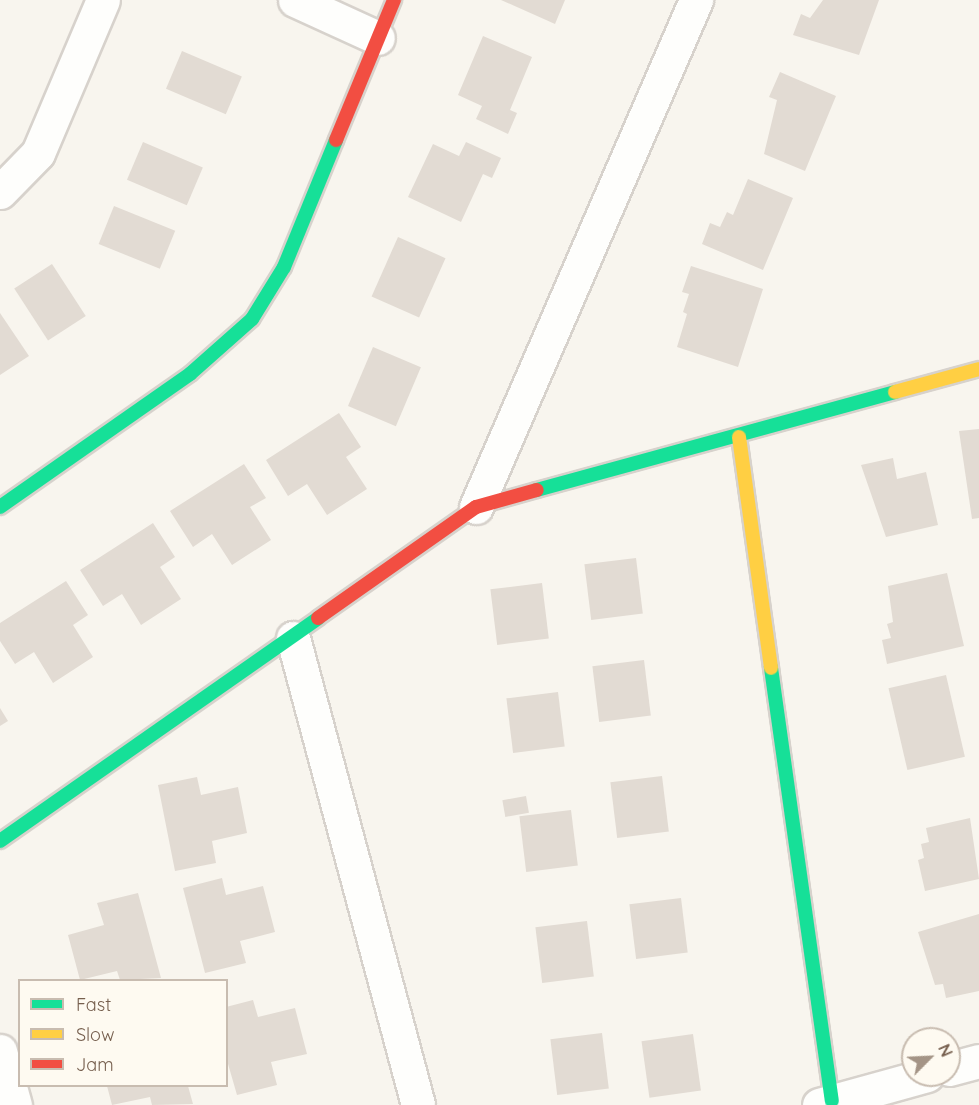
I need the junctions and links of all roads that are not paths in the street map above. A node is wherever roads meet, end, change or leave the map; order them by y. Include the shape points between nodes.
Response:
1 (103, 0) edge
2 (295, 0) edge
3 (394, 0) edge
4 (696, 0) edge
5 (378, 38) junction
6 (0, 192) edge
7 (979, 369) edge
8 (739, 437) junction
9 (0, 507) edge
10 (476, 507) junction
11 (293, 638) junction
12 (0, 841) edge
13 (0, 1051) edge
14 (979, 1061) edge
15 (961, 1066) edge
16 (901, 1082) edge
17 (826, 1103) edge
18 (15, 1105) edge
19 (418, 1105) edge

1 - 6 street via 38,153
2 - 5 street
3 - 5 street
4 - 10 street
5 - 9 street via 284,267 252,319 190,374
7 - 8 street
8 - 10 street
8 - 17 street
10 - 11 street
11 - 12 street
11 - 19 street
13 - 18 street
14 - 15 street
16 - 17 street

